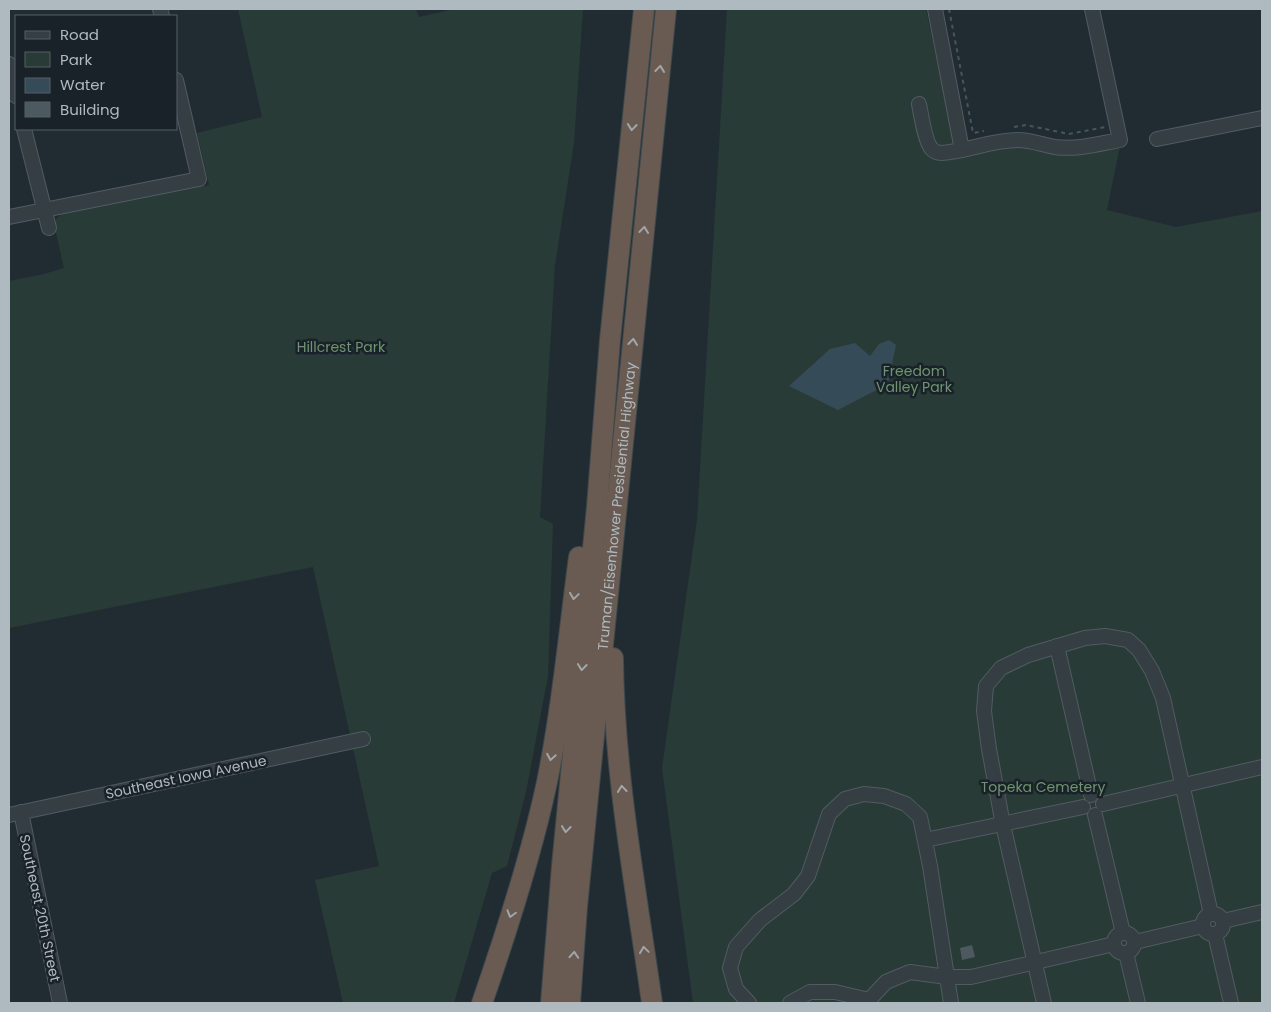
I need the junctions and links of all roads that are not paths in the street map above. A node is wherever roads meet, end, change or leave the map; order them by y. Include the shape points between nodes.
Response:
1 (644, 9) edge
2 (666, 9) edge
3 (934, 9) edge
4 (1092, 9) edge
5 (9, 64) edge
6 (11, 81) edge
7 (178, 89) edge
8 (15, 93) edge
9 (919, 104) dead end
10 (1262, 118) edge
11 (24, 130) edge
12 (1157, 139) dead end
13 (962, 150) junction
14 (44, 210) junction
15 (9, 217) edge
16 (49, 228) dead end
17 (610, 340) junction
18 (605, 617) junction
19 (1057, 646) junction
20 (363, 739) dead end
21 (1262, 767) edge
22 (1183, 786) junction
23 (1091, 796) junction
24 (1083, 807) junction
25 (1099, 810) junction
26 (15, 813) edge
27 (1003, 825) junction
28 (925, 840) junction
29 (1262, 912) edge
30 (1217, 917) junction
31 (1202, 926) junction
32 (1123, 933) junction
33 (1215, 934) junction
34 (1114, 944) junction
35 (1130, 947) junction
36 (1035, 963) junction
37 (947, 977) junction
38 (869, 1002) edge
39 (60, 1003) edge
40 (482, 1003) edge
41 (551, 1003) edge
42 (570, 1003) edge
43 (652, 1003) edge
44 (750, 1003) edge
45 (790, 1003) edge
46 (951, 1003) edge
47 (1044, 1003) edge
48 (1138, 1003) edge
49 (1231, 1003) edge

1 -> 17 highway, Truman/Eisenhower Presidential Highway
18 -> 2 highway, Truman/Eisenhower Presidential Highway
3 - 13 street
4 - 13 street via 1120,140 1070,148 1028,140 1003,140
5 - 6 street
6 - 8 street
7 - 14 street via 199,179
9 - 13 street via 932,149 942,153
10 - 12 street
11 - 14 street
14 - 15 street
14 - 16 street
17 -> 40 highway via 547,781 506,932
17 -> 41 highway, Truman/Eisenhower Presidential Highway via 598,507
42 -> 18 highway, Truman/Eisenhower Presidential Highway
43 -> 18 highway via 624,806 613,697 613,648
19 - 22 street via 1105,636 1128,640 1139,650 1163,698
19 - 23 street
19 - 27 street via 1001,668 986,686 984,711
20 - 26 street, Southeast Iowa Avenue
21 - 22 street
22 - 25 street
22 - 30 street
23 - 24 street
23 - 25 street via 1099,797
24 - 25 street via 1087,814
24 - 27 street
25 - 32 street
26 - 39 street, Southeast 20th Street
27 - 28 street
27 - 36 street
28 - 37 street
28 - 44 street via 920,817 906,804 884,796 864,794 846,799 828,814 808,876 794,894 760,920 736,947 730,968 736,989
29 - 30 street
30 - 31 street via 1204,918
30 - 33 street via 1221,930
31 - 33 street via 1206,932
31 - 35 street
32 - 34 street via 1116,937
32 - 35 street via 1131,935
33 - 49 street
34 - 35 street via 1118,951
34 - 36 street
35 - 48 street
36 - 37 street via 970,977
36 - 47 street
37 - 38 street via 910,972 886,982
37 - 46 street
38 - 45 street via 834,992 810,992

